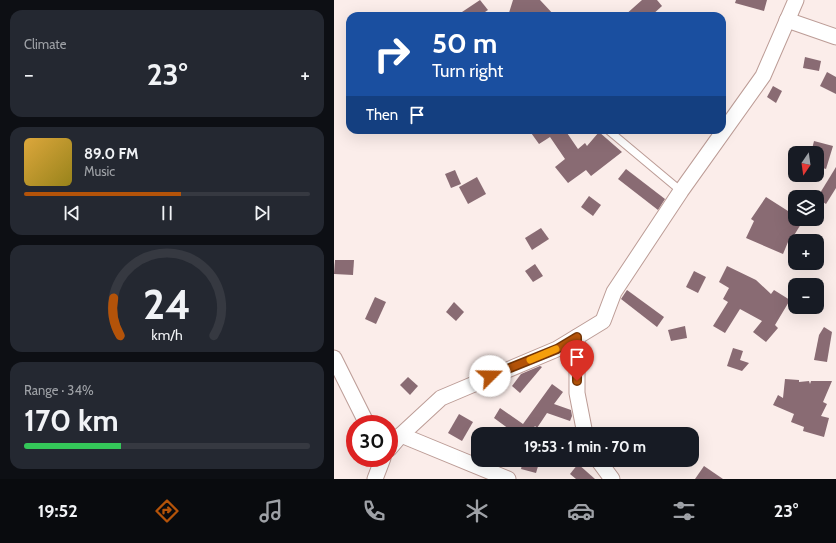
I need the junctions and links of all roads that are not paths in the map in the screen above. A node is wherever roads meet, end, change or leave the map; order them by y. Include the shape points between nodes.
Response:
1 (796, 0) edge
2 (788, 20) junction
3 (836, 37) edge
4 (726, 128) edge
5 (613, 134) edge
6 (722, 134) edge
7 (681, 191) junction
8 (577, 337) junction
9 (334, 358) edge
10 (362, 415) edge
11 (583, 427) edge
12 (401, 435) junction
13 (398, 438) edge
14 (380, 467) edge
15 (603, 467) edge
16 (375, 479) edge
17 (508, 479) edge
18 (612, 479) edge

1 - 2 street
2 - 3 street
2 - 4 street via 763,76
5 - 7 lane
6 - 7 street
7 - 8 street via 614,292 603,321
8 - 11 street via 577,393
8 - 12 street via 557,349 441,398
9 - 10 street
12 - 13 street
12 - 17 street
14 - 16 street
15 - 18 street

